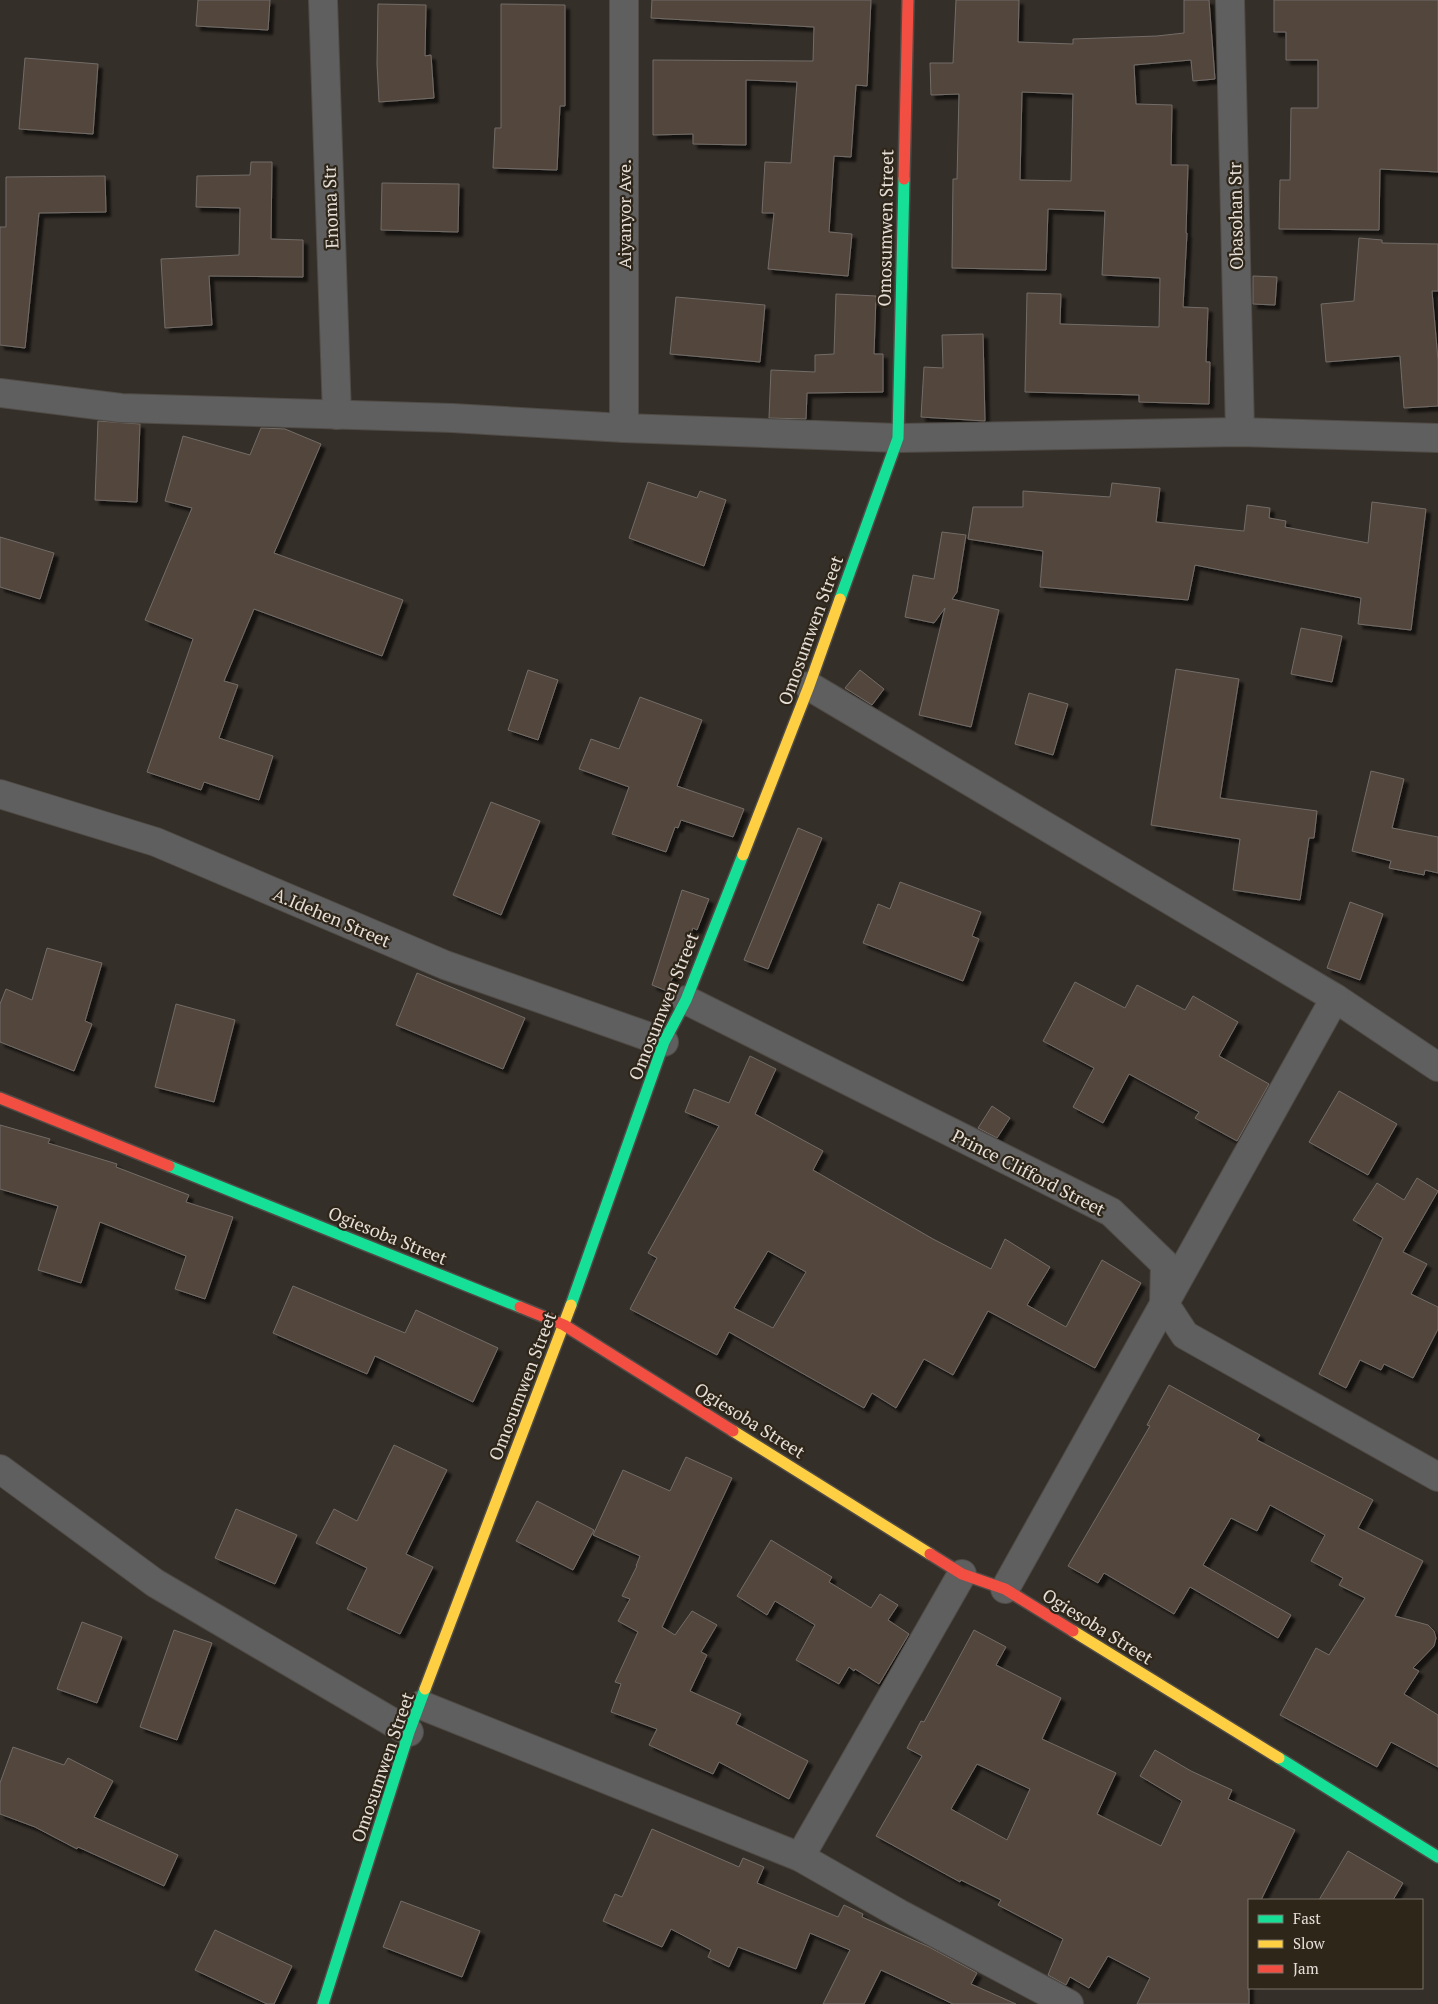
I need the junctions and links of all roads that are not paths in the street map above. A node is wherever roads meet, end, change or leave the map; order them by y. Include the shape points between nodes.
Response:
1 (323, 0) edge
2 (624, 0) edge
3 (908, 0) edge
4 (1230, 0) edge
5 (0, 393) edge
6 (337, 415) junction
7 (624, 428) junction
8 (1240, 432) junction
9 (898, 438) junction
10 (1438, 438) edge
11 (809, 686) junction
12 (0, 794) edge
13 (1335, 998) junction
14 (686, 1000) junction
15 (664, 1042) junction
16 (1438, 1067) edge
17 (0, 1098) edge
18 (1164, 1304) junction
19 (564, 1325) junction
20 (0, 1470) edge
21 (1438, 1477) edge
22 (962, 1574) junction
23 (1005, 1589) junction
24 (421, 1706) junction
25 (409, 1732) junction
26 (800, 1857) junction
27 (1438, 1857) edge
28 (323, 2004) edge
29 (1069, 2004) edge

1 - 6 street, Enoma Str
2 - 7 street, Aiyanyor Ave.
3 - 9 street, Omosumwen Street
4 - 8 street, Obasohan Str
5 - 6 street via 121,408
6 - 7 street
7 - 9 street
8 - 9 street
8 - 10 street
9 - 11 street, Omosumwen Street
11 - 13 street
11 - 14 street, Omosumwen Street
12 - 15 street, A.Idehen Street via 156,842 445,965
13 - 16 street
13 - 18 street
14 - 15 street, Omosumwen Street
14 - 18 street, Prince Clifford Street via 1111,1212 1165,1264
15 - 19 street, Omosumwen Street
17 - 19 street, Ogiesoba Street
18 - 21 street via 1185,1335
18 - 23 street
19 - 22 street, Ogiesoba Street
19 - 24 street, Omosumwen Street
20 - 25 street via 155,1583
22 - 23 street, Ogiesoba Street
22 - 26 street
23 - 27 street, Ogiesoba Street
24 - 25 street, Omosumwen Street
24 - 26 street
25 - 28 street, Omosumwen Street
26 - 29 street via 898,1914

